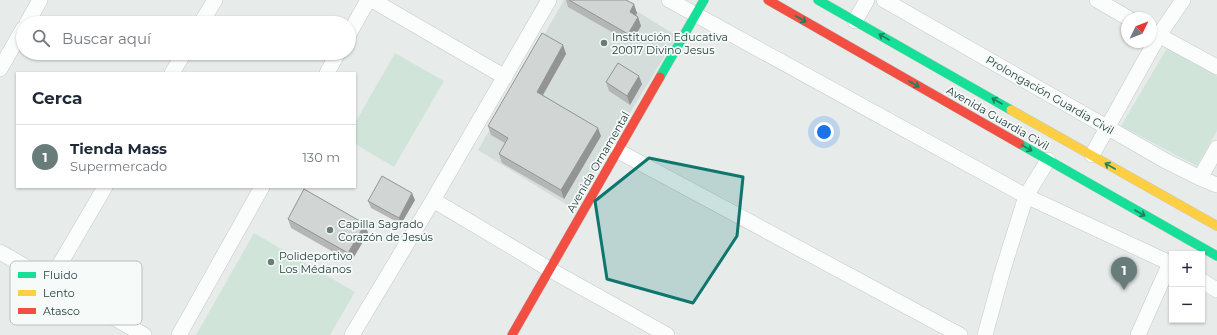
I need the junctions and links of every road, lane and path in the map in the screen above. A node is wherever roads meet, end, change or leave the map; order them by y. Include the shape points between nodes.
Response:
1 (40, 0) edge
2 (215, 0) edge
3 (368, 0) edge
4 (372, 0) edge
5 (549, 0) edge
6 (669, 0) edge
7 (704, 0) edge
8 (768, 0) edge
9 (818, 0) edge
10 (866, 0) edge
11 (884, 0) edge
12 (1097, 0) edge
13 (1183, 0) edge
14 (1121, 14) edge
15 (696, 15) junction
16 (31, 16) edge
17 (206, 16) edge
18 (356, 21) edge
19 (855, 21) junction
20 (1157, 31) edge
21 (1157, 34) edge
22 (16, 41) edge
23 (1148, 48) edge
24 (180, 60) edge
25 (334, 60) edge
26 (1217, 67) edge
27 (0, 68) edge
28 (173, 72) edge
29 (328, 72) edge
30 (505, 76) junction
31 (1108, 128) junction
32 (1217, 148) edge
33 (618, 151) junction
34 (1092, 156) junction
35 (1048, 160) junction
36 (1200, 178) junction
37 (1217, 185) edge
38 (104, 188) edge
39 (261, 188) edge
40 (1026, 196) junction
41 (433, 200) junction
42 (1217, 226) edge
43 (0, 252) edge
44 (1217, 256) edge
45 (16, 261) edge
46 (62, 261) edge
47 (1169, 262) edge
48 (1169, 267) edge
49 (549, 269) junction
50 (1205, 283) edge
51 (1217, 290) edge
52 (127, 325) edge
53 (144, 335) edge
54 (179, 335) edge
55 (352, 335) edge
56 (512, 335) edge
57 (667, 335) edge
58 (960, 335) edge
59 (985, 335) edge
60 (1138, 335) edge

1 - 16 street
2 - 17 street
3 - 18 street
4 - 30 street
5 - 30 street
6 - 15 street
7 - 15 main road, Avenida Ornamental
8 -> 35 main road, Avenida Guardia Civil
9 - 19 main road, Avenida Guardia Civil
10 - 19 street
11 - 31 street, Prolongación Guardia Civil
12 - 14 street
13 - 20 street
15 - 33 main road, Avenida Ornamental
15 - 40 street
34 -> 19 main road, Avenida Guardia Civil
21 - 26 street
22 - 27 street
23 - 31 street
24 - 28 street
25 - 29 street
30 - 41 street
31 - 34 street
31 - 36 street, Prolongación Guardia Civil
32 - 36 street
33 - 49 main road, Avenida Ornamental
33 - 58 street
42 -> 34 main road, Avenida Guardia Civil
35 - 40 street
35 -> 44 main road, Avenida Guardia Civil
36 - 37 street, Prolongación Guardia Civil
38 - 46 street
39 - 54 street
40 - 47 street
40 - 59 street
41 - 49 street
41 - 55 street
43 - 45 street
48 - 60 street
49 - 56 main road, Avenida Ornamental
49 - 57 street
50 - 51 street
52 - 53 street

